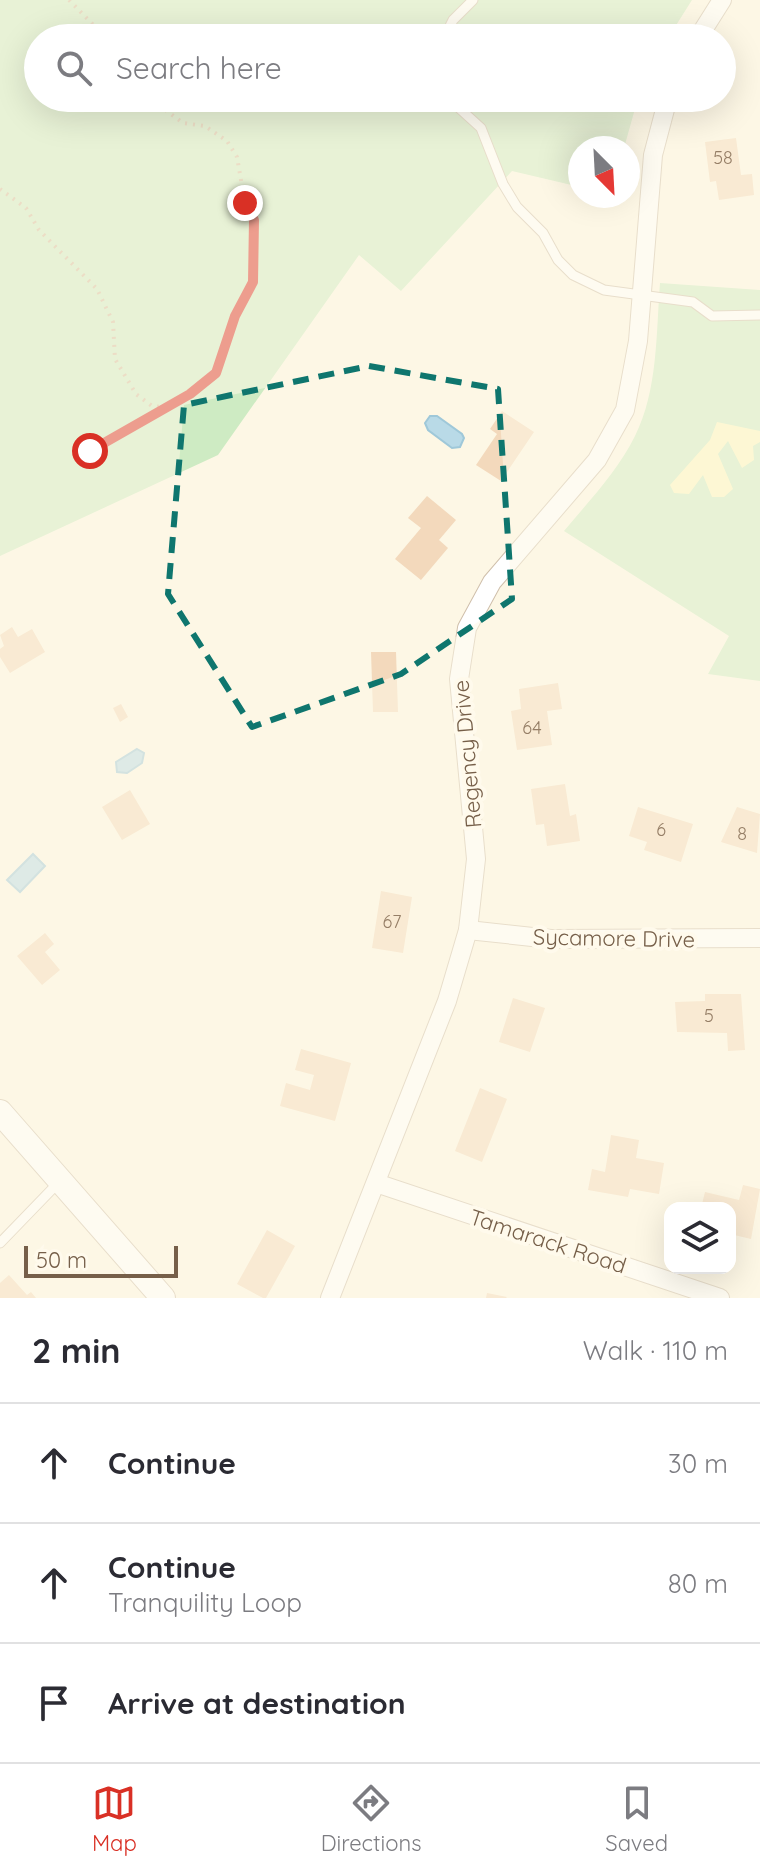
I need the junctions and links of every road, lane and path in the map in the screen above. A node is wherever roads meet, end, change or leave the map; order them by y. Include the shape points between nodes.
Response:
1 (69, 0) edge
2 (473, 0) edge
3 (722, 0) edge
4 (92, 24) edge
5 (451, 24) edge
6 (707, 24) edge
7 (168, 112) edge
8 (463, 112) edge
9 (664, 112) edge
10 (0, 189) edge
11 (642, 295) junction
12 (760, 315) edge
13 (163, 407) junction
14 (90, 451) dead end
15 (468, 930) junction
16 (760, 938) edge
17 (0, 1112) edge
18 (61, 1181) junction
19 (376, 1183) junction
20 (0, 1243) edge
21 (163, 1298) edge
22 (330, 1298) edge
23 (720, 1298) edge

1 - 4 path
2 - 5 lane
3 - 6 street
7 - 13 path via 227,141 237,157 254,225 253,282 216,373
8 - 11 lane via 481,128 503,184 558,260 587,284
9 - 11 street, Regency Drive via 653,155
10 - 13 path via 19,201 39,230 97,289 113,322 112,344 120,369 142,399
11 - 12 lane via 693,302 712,316
11 - 15 street, Regency Drive via 635,367 618,427 597,460 482,596 463,645 460,697 476,859
13 - 14 path
15 - 16 street, Sycamore Drive via 551,939
15 - 19 street, Regency Drive via 447,1001
17 - 18 street
18 - 20 lane
18 - 21 street
19 - 22 street, Regency Drive
19 - 23 street, Tamarack Road

